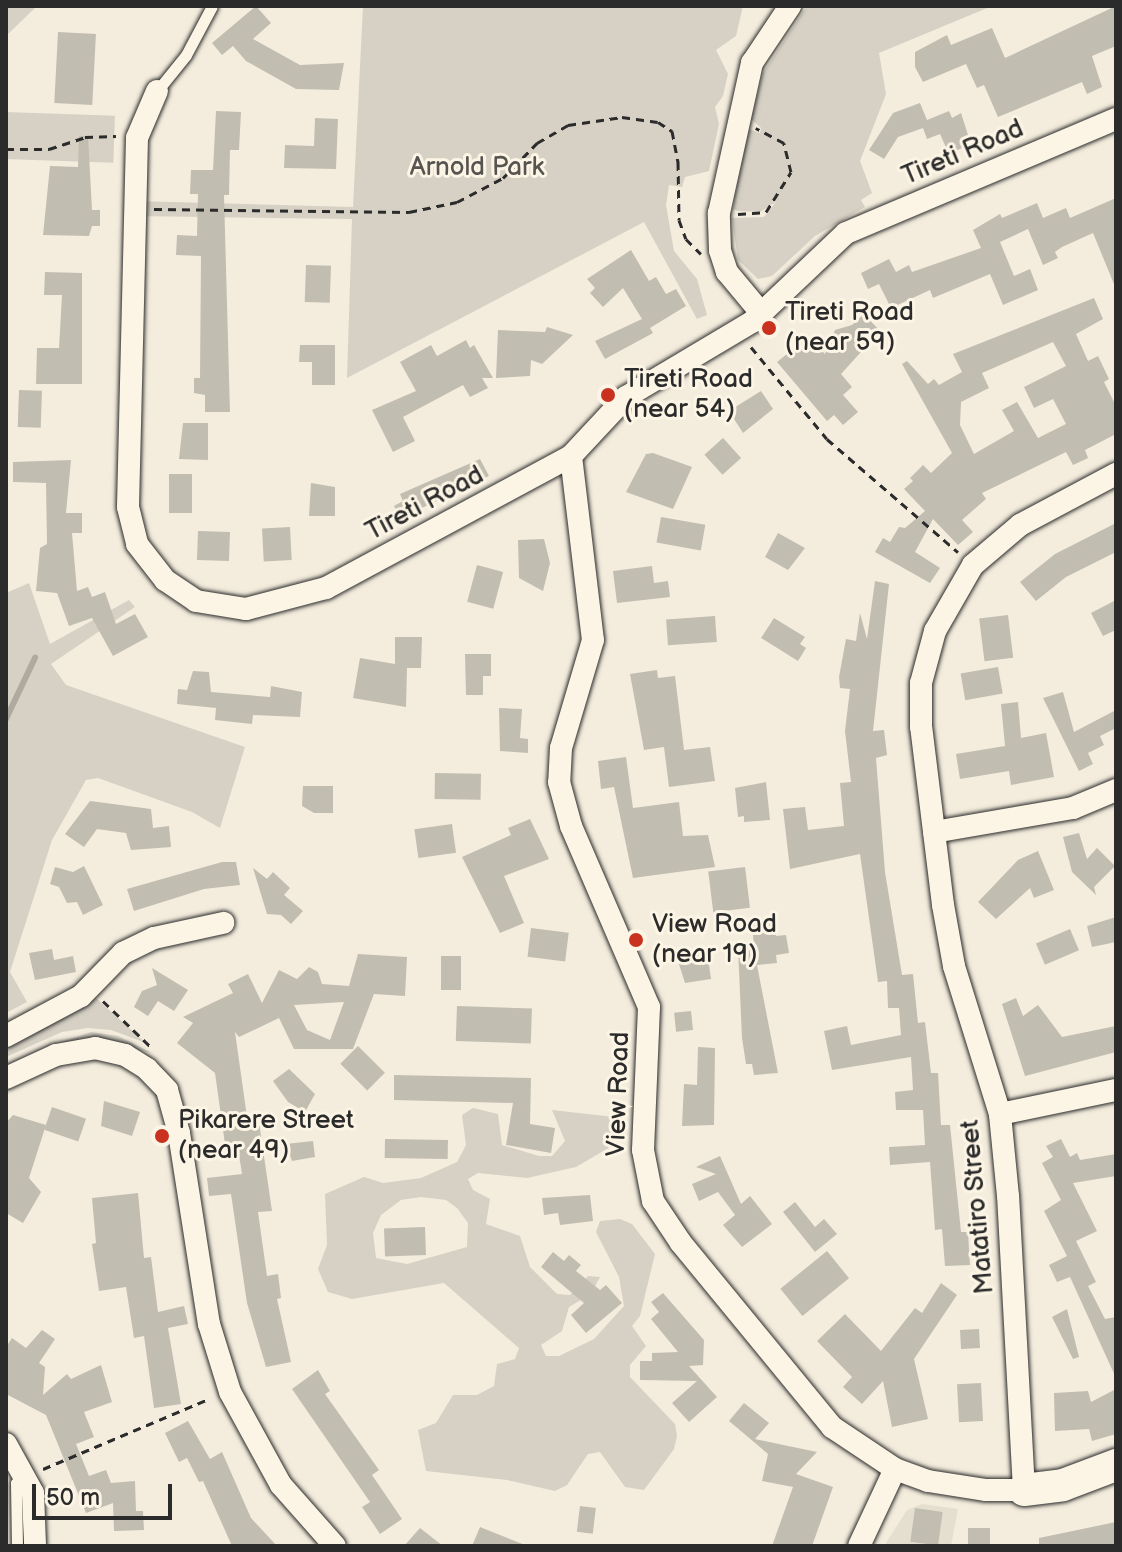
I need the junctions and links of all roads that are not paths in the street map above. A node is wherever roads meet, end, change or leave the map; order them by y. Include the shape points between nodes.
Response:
1 (212, 6) edge
2 (790, 6) edge
3 (157, 91) joint
4 (1116, 119) edge
5 (762, 314) junction
6 (571, 456) junction
7 (1116, 474) edge
8 (1116, 790) edge
9 (934, 832) junction
10 (223, 923) dead end
11 (6, 1036) edge
12 (6, 1078) edge
13 (1116, 1090) edge
14 (1000, 1114) junction
15 (6, 1444) edge
16 (1116, 1465) edge
17 (895, 1469) junction
18 (35, 1472) junction
19 (1024, 1490) junction
20 (17, 1546) edge
21 (35, 1546) edge
22 (335, 1546) edge
23 (859, 1546) edge

1 - 3 lane via 186,55
2 - 5 street via 757,52 745,84 720,200 727,272
3 - 6 street, Tireti Road via 137,138 128,507 137,544 165,580 196,601 221,608 283,602 326,588
4 - 5 street, Tireti Road via 846,233
5 - 6 street, Tireti Road via 626,397
6 - 17 street, View Road via 593,640 561,748 559,782 567,816 649,1007 643,1150 647,1184 663,1219 810,1403 832,1427
7 - 9 street, Matatiro Street via 1020,525 973,565 935,631 921,683
8 - 9 street via 1073,808
9 - 14 street, Matatiro Street via 954,966
10 - 11 street via 154,938 123,953 81,996
12 - 22 street via 56,1055 95,1048 125,1055 167,1090 179,1133 209,1324 230,1392 281,1485
13 - 14 street
14 - 19 street, Matatiro Street
15 - 18 street
16 - 19 street via 1063,1485
17 - 19 street, View Road via 957,1487
17 - 23 street
18 - 20 lane via 16,1483
18 - 21 street

